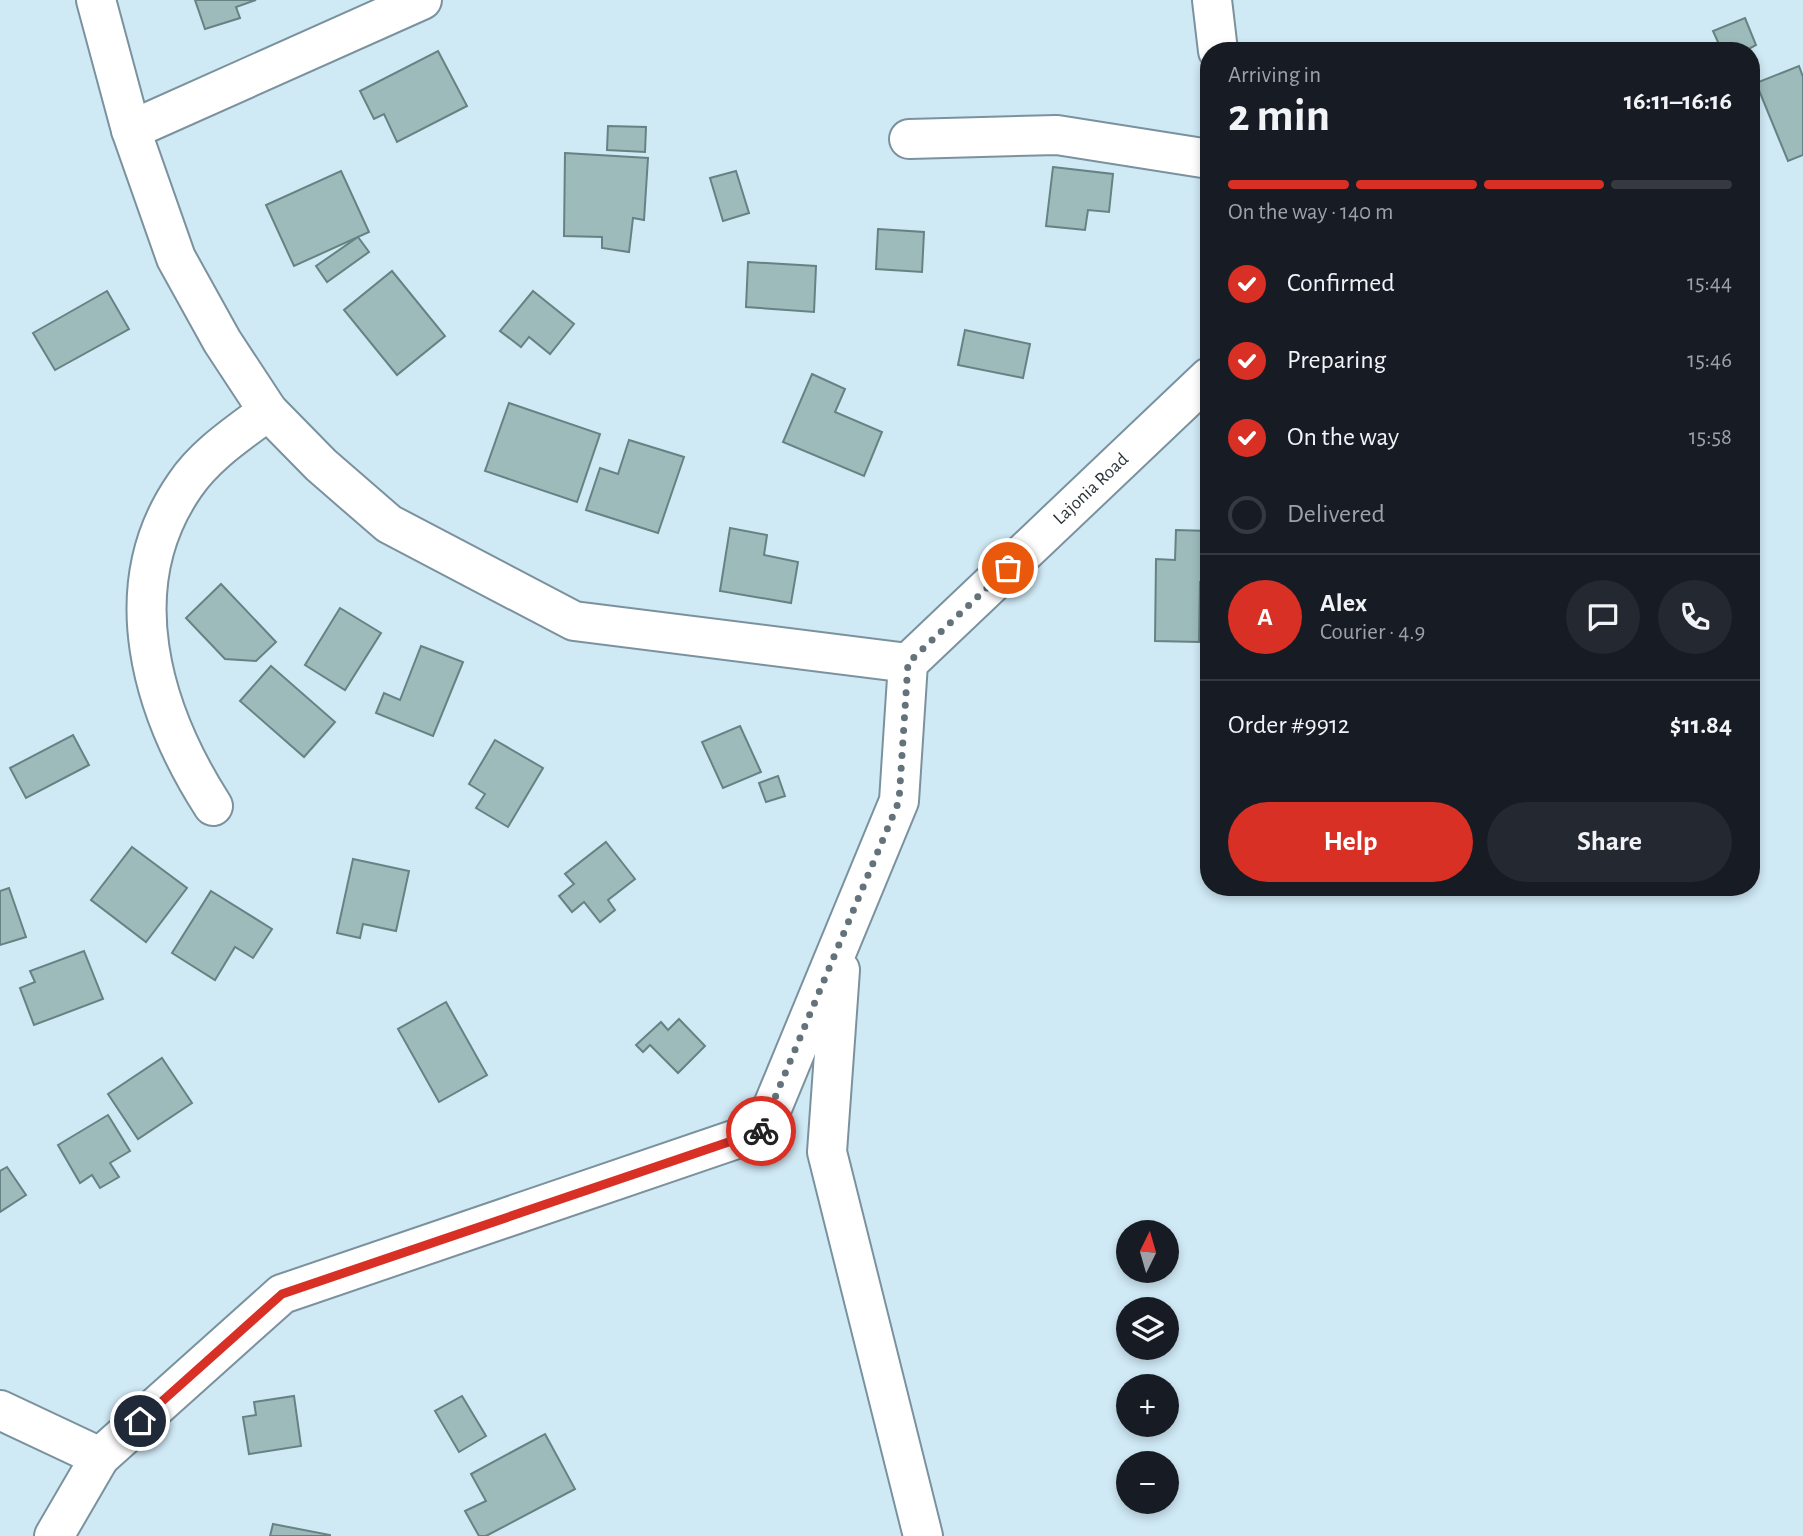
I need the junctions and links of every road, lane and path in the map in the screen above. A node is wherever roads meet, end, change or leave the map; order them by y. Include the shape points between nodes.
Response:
1 (96, 0) edge
2 (422, 0) edge
3 (1212, 0) edge
4 (1217, 42) edge
5 (131, 130) junction
6 (909, 139) dead end
7 (1200, 158) edge
8 (1200, 386) edge
9 (268, 411) junction
10 (908, 663) junction
11 (213, 806) dead end
12 (843, 936) junction
13 (0, 1410) edge
14 (100, 1457) junction
15 (54, 1536) edge
16 (923, 1536) edge

1 - 5 street
2 - 5 street
3 - 4 street
5 - 9 street via 176,258
6 - 7 street via 1057,135
8 - 10 street, Lajonia Road
9 - 10 street via 389,524 575,621
9 - 11 street via 214,453 185,485 163,528 146,598 155,680 168,723 185,762
10 - 12 street via 899,801
12 - 14 street via 763,1130 282,1294
12 - 16 street via 827,1152
13 - 14 street
14 - 15 street

